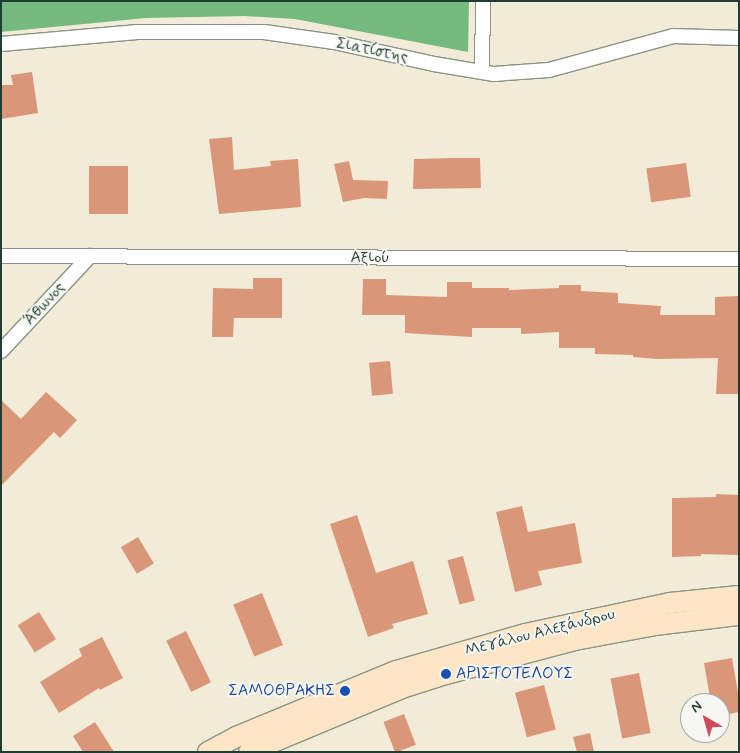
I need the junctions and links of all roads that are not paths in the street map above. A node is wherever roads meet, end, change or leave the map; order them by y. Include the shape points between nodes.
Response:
1 (483, 1) edge
2 (739, 38) edge
3 (1, 44) edge
4 (482, 72) junction
5 (1, 256) edge
6 (90, 256) junction
7 (739, 259) edge
8 (1, 351) edge
9 (739, 596) edge
10 (739, 615) edge
11 (208, 752) edge
12 (249, 752) edge

1 - 4 street
2 - 4 street, Σιατίστης via 673,36 550,70 503,74
3 - 4 street, Σιατίστης via 136,32 264,32 334,42
5 - 6 street, Αξιού
6 - 7 street, Αξιού
6 - 8 street, Άθωνος
9 - 11 street, Μεγάλου Αλεξάνδρου via 670,603 525,634 405,669 345,691
10 - 12 street, Μεγάλου Αλεξάνδρου via 655,625 575,640 446,674 402,688

